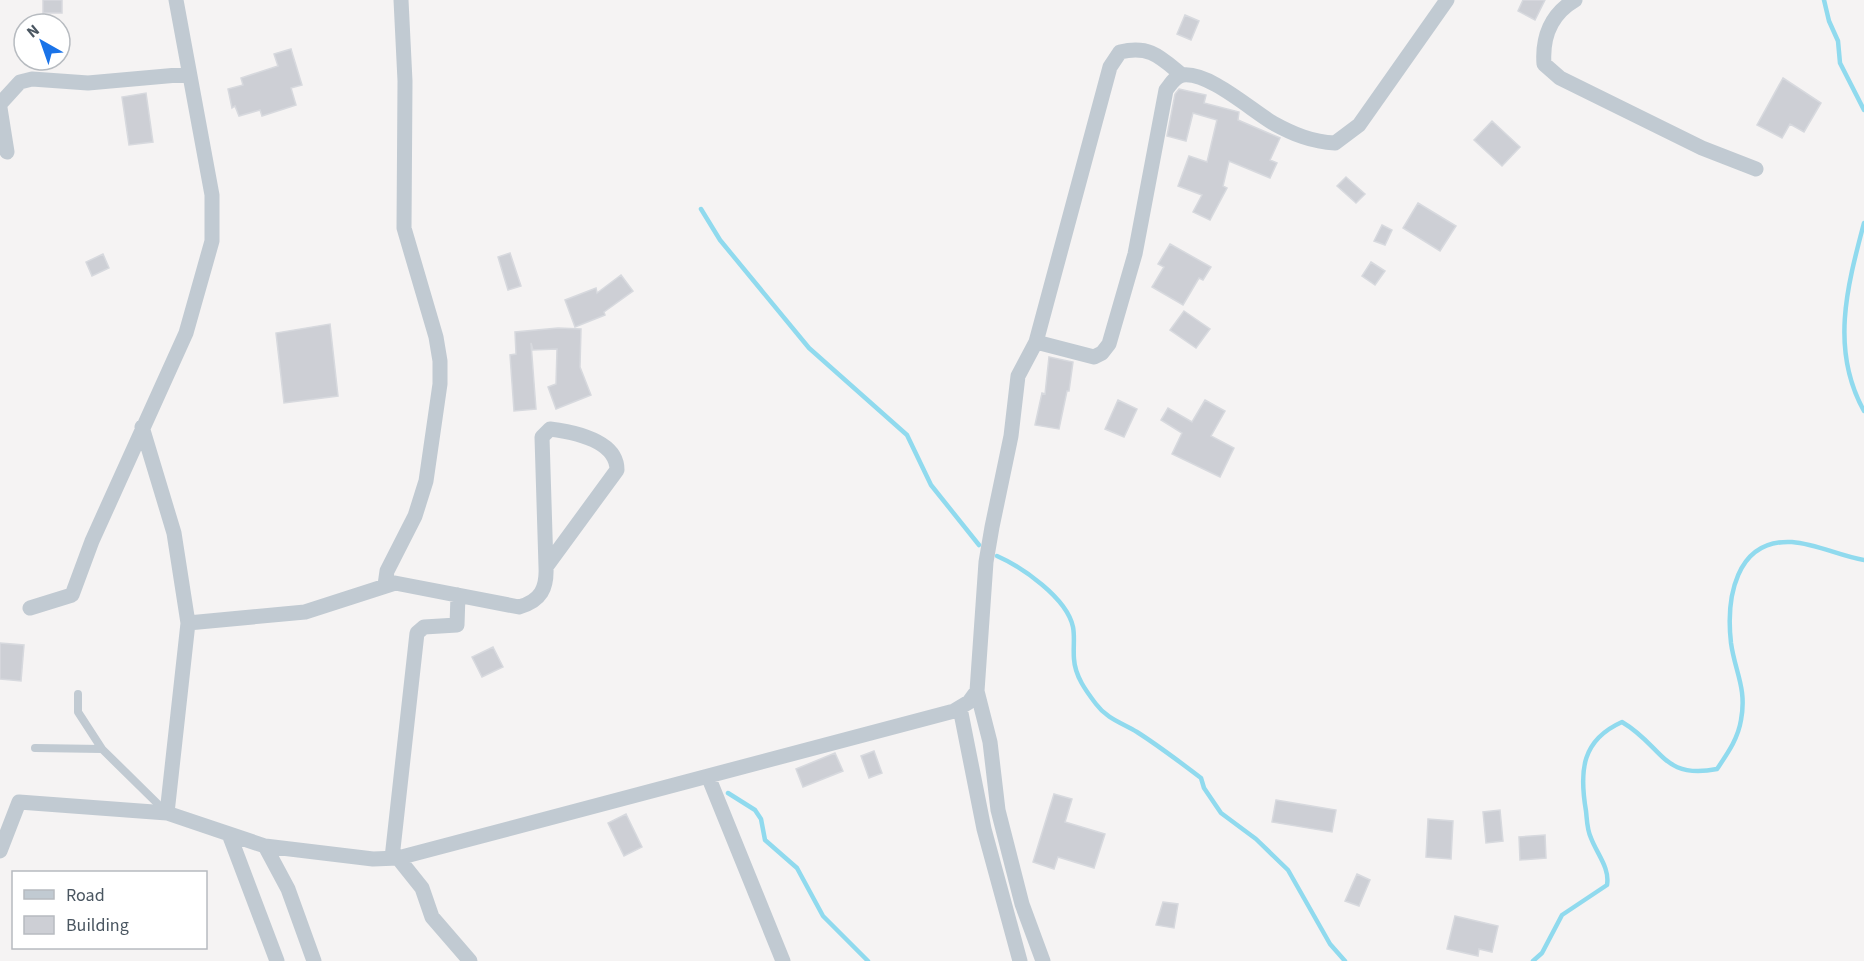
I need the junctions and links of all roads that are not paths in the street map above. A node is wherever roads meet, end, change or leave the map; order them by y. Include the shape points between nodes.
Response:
1 (176, 0) edge
2 (401, 0) edge
3 (1447, 0) edge
4 (1575, 0) edge
5 (189, 74) junction
6 (1182, 75) junction
7 (0, 106) edge
8 (7, 152) dead end
9 (1756, 169) dead end
10 (1036, 342) junction
11 (142, 427) junction
12 (546, 567) junction
13 (385, 585) junction
14 (458, 595) junction
15 (30, 608) dead end
16 (188, 623) junction
17 (976, 691) junction
18 (78, 694) dead end
19 (960, 708) junction
20 (35, 748) dead end
21 (102, 748) junction
22 (708, 776) junction
23 (167, 813) junction
24 (229, 834) junction
25 (265, 846) junction
26 (0, 851) edge
27 (395, 858) junction
28 (277, 961) edge
29 (314, 961) edge
30 (470, 961) edge
31 (783, 961) edge
32 (1020, 961) edge
33 (1043, 961) edge

1 - 5 street
2 - 13 street via 404,228 436,337 440,384 426,481 415,516 387,571
3 - 6 street via 1359,125 1335,143 1302,137 1273,123 1221,88
4 - 9 street via 1562,8 1551,25 1543,44 1544,64 1560,78 1702,148
5 - 7 street via 88,83 32,79 20,82
5 - 11 street via 212,195 212,241 186,333
6 - 10 street via 1166,90 1135,254 1109,344 1094,357
6 - 10 street via 1155,53 1136,48 1120,52 1110,67
7 - 8 street
10 - 17 street via 1018,376 1007,459 992,527
11 - 15 street via 72,595
11 - 16 street via 174,533
12 - 12 street via 542,437 550,429 578,432 614,456 617,470
12 - 14 street via 544,591 528,605 519,607
13 - 14 street via 395,583
13 - 16 street via 305,612
14 - 27 street via 457,625 424,627 417,633
16 - 23 street
17 - 19 street
17 - 33 street via 990,742 998,810 1022,904
18 - 21 lane via 78,712
19 - 22 street
19 - 32 street via 984,830
20 - 21 lane
21 - 23 lane
22 - 27 street
22 - 31 street
23 - 24 street
23 - 26 street via 19,802
24 - 25 street
24 - 28 street
25 - 27 street via 373,859
25 - 29 street via 288,890
27 - 30 street via 422,888 432,917

